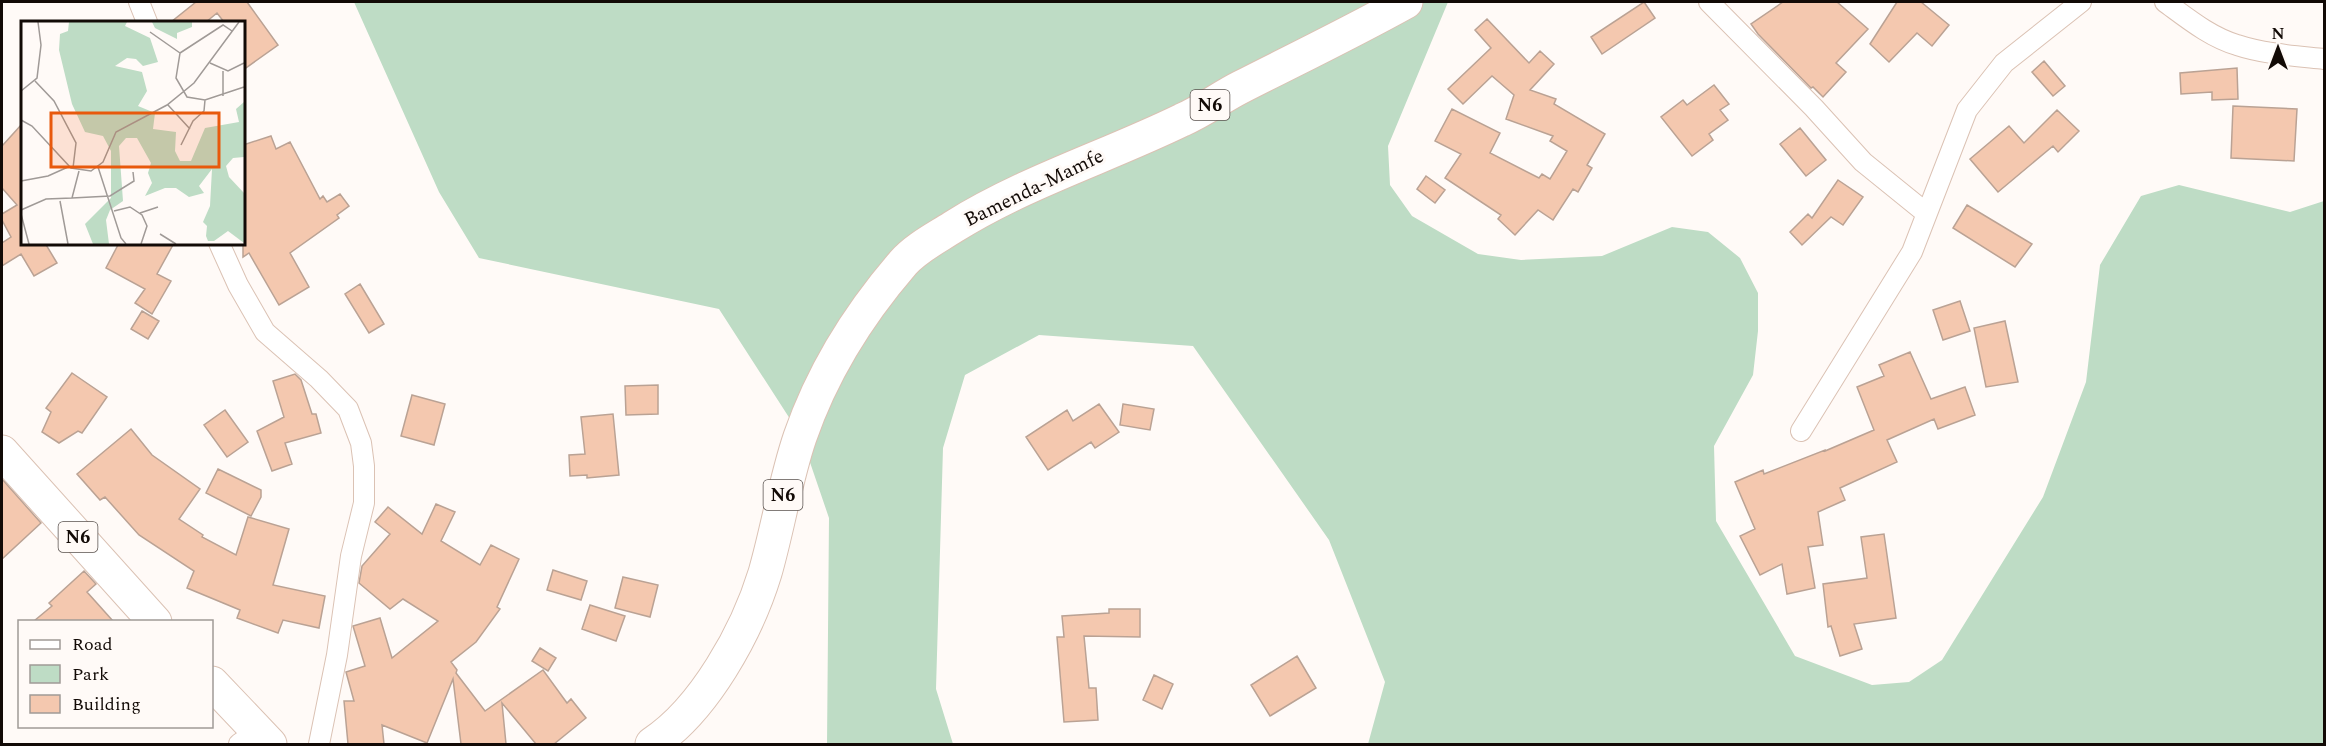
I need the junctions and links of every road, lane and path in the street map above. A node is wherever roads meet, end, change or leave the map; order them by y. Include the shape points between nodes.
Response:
1 (139, 2) edge
2 (1406, 2) edge
3 (1709, 2) edge
4 (2081, 2) edge
5 (2165, 2) edge
6 (147, 21) edge
7 (2325, 59) edge
8 (1926, 213) junction
9 (219, 244) edge
10 (1801, 431) dead end
11 (2, 452) edge
12 (154, 620) edge
13 (213, 684) edge
14 (255, 740) edge
15 (659, 742) edge
16 (319, 744) edge

1 - 6 street
2 - 15 highway, Bamenda-Mamfe / N6 via 1184,120 1007,196 922,246 905,261 852,330 825,377 801,436 765,573 746,623 692,708
3 - 8 street via 1863,162
4 - 8 street via 2004,63 1967,110
5 - 7 street via 2201,28 2236,45
8 - 10 street via 1912,252
9 - 16 street via 265,332 348,409 361,443 364,502
11 - 12 highway, N6
13 - 14 highway

